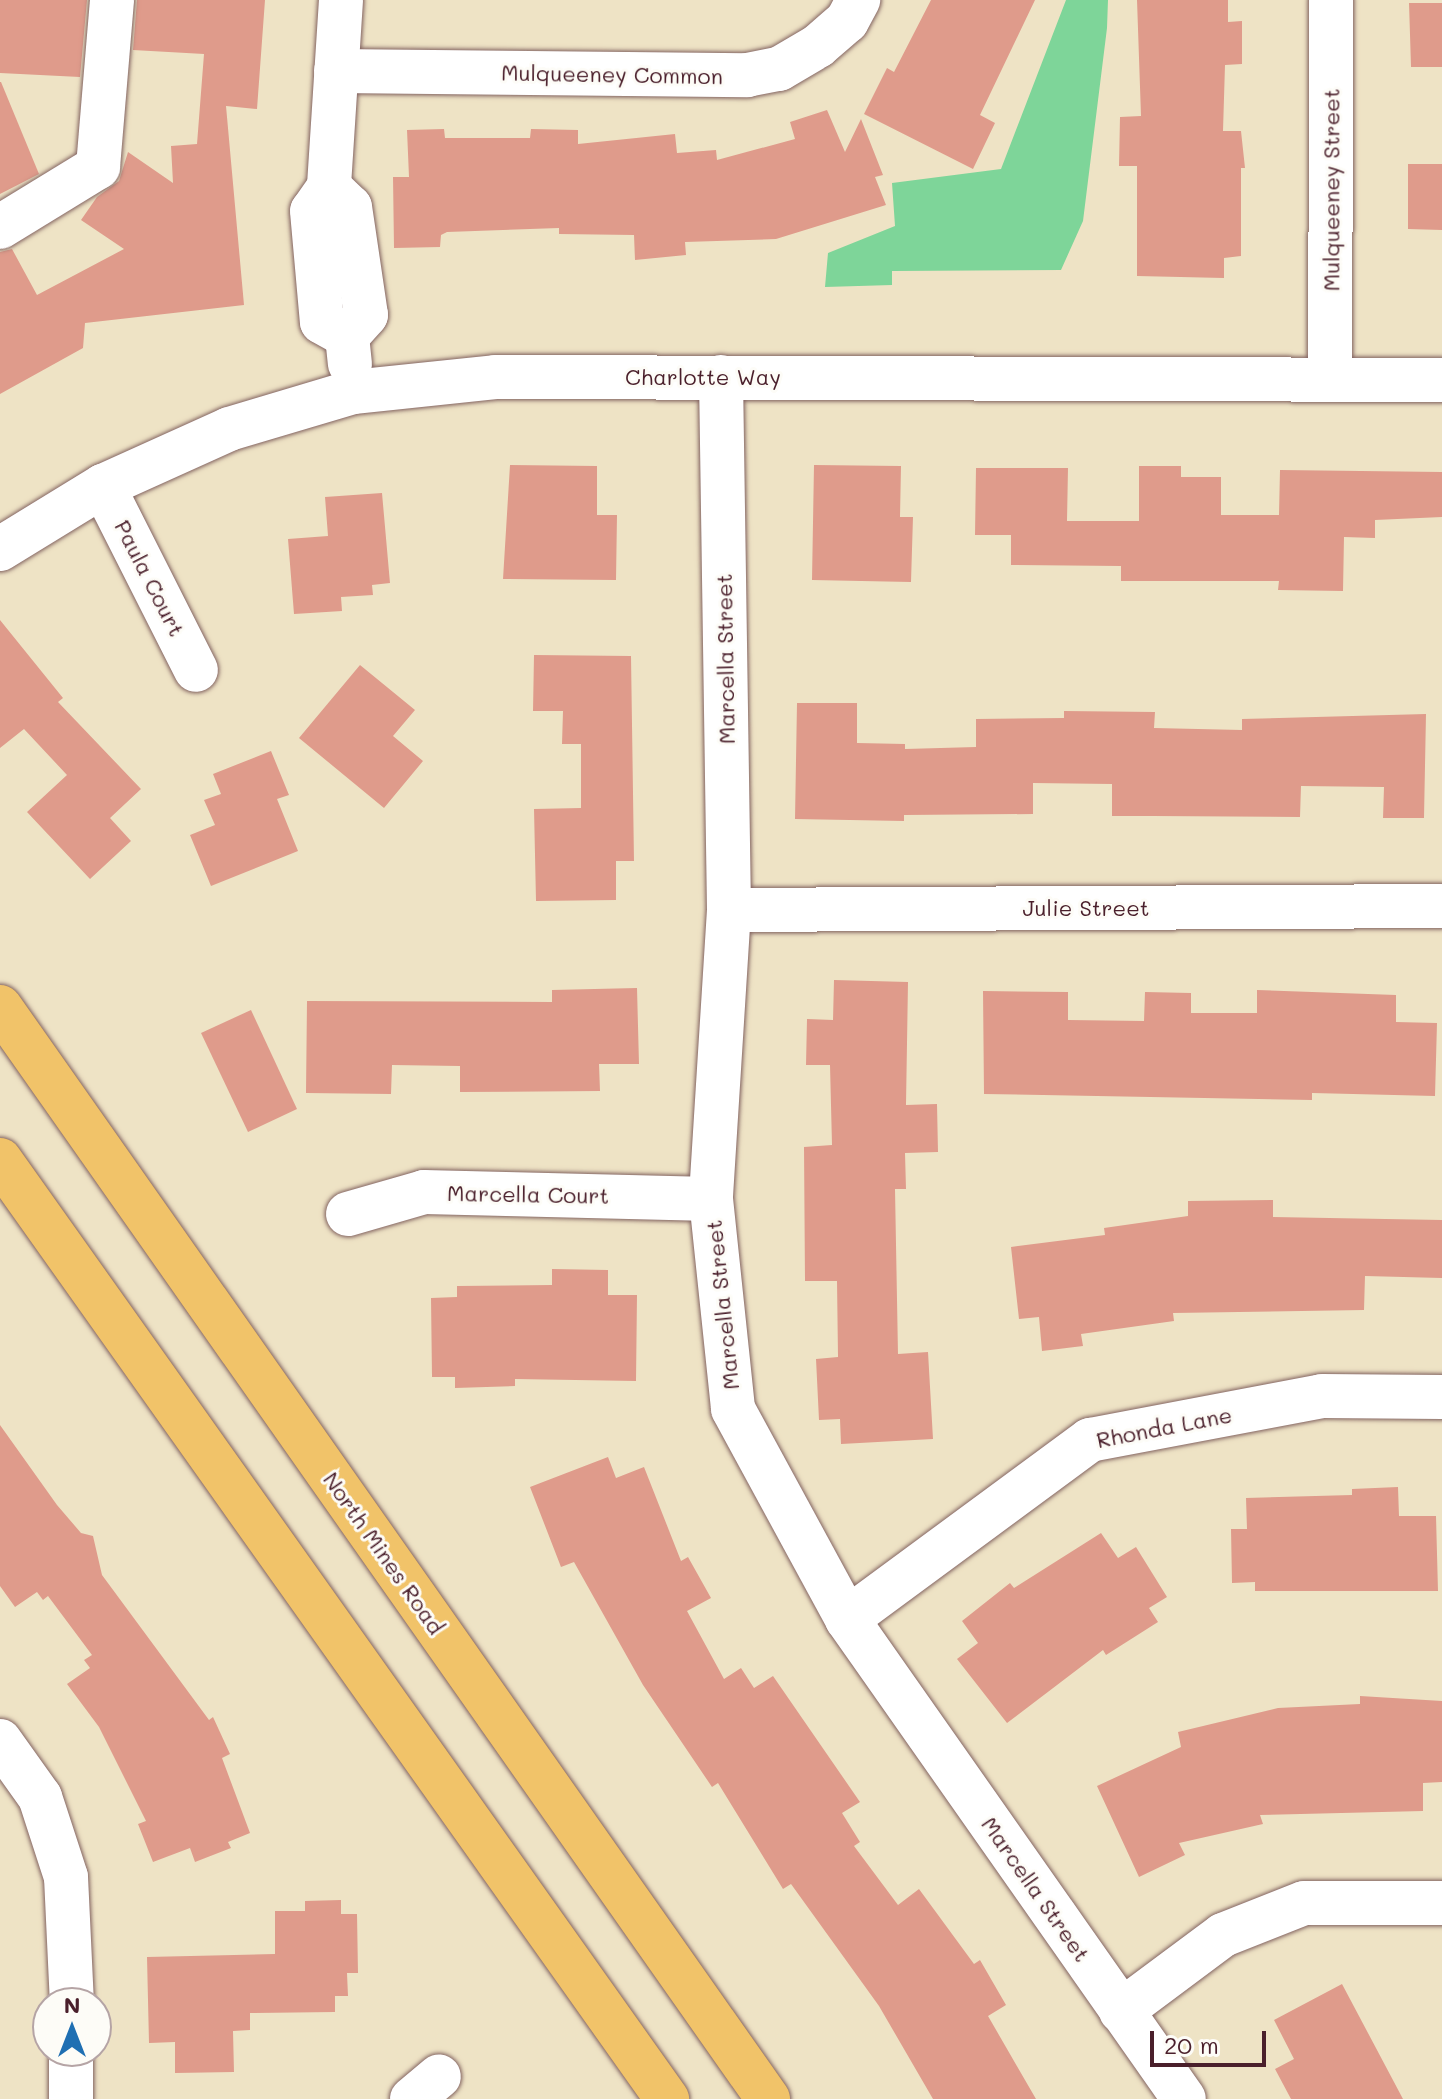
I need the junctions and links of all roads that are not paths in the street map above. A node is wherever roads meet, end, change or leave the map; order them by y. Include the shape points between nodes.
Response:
1 (112, 0) edge
2 (341, 0) edge
3 (858, 0) edge
4 (1331, 0) edge
5 (336, 71) junction
6 (0, 227) edge
7 (721, 377) junction
8 (1330, 380) junction
9 (1442, 380) edge
10 (353, 392) junction
11 (103, 486) junction
12 (0, 549) edge
13 (196, 670) dead end
14 (1442, 906) edge
15 (729, 910) junction
16 (0, 1007) edge
17 (0, 1160) edge
18 (711, 1199) junction
19 (348, 1214) dead end
20 (1442, 1397) edge
21 (847, 1619) junction
22 (0, 1741) edge
23 (1442, 1903) edge
24 (71, 1987) edge
25 (1121, 2011) junction
26 (71, 2067) edge
27 (71, 2099) edge
28 (667, 2099) edge
29 (768, 2099) edge
30 (1184, 2099) edge

1 - 6 street via 98,167
2 - 5 street
3 - 5 street, Mulqueeney Common via 847,21 818,46 779,69 747,75
4 - 8 street, Mulqueeney Street
5 - 10 street via 329,187 312,211 322,322 347,336
7 - 8 street, Charlotte Way
7 - 10 street, Charlotte Way via 495,377
7 - 15 street, Marcella Street
8 - 9 street, Charlotte Way
10 - 11 street, Charlotte Way via 229,429
11 - 12 street, Charlotte Way
11 - 13 street, Paula Court
14 - 15 street, Julie Street
15 - 18 street, Marcella Street
16 - 29 main road, North Mines Road
17 - 28 main road
18 - 19 street, Marcella Court via 424,1192
18 - 21 street, Marcella Street via 733,1409
20 - 21 street, Rhonda Lane via 1322,1396 1090,1440
21 - 25 street, Marcella Street
22 - 24 street via 40,1797 66,1877
23 - 25 street via 1304,1903 1223,1935
25 - 30 street, Marcella Street
26 - 27 street

